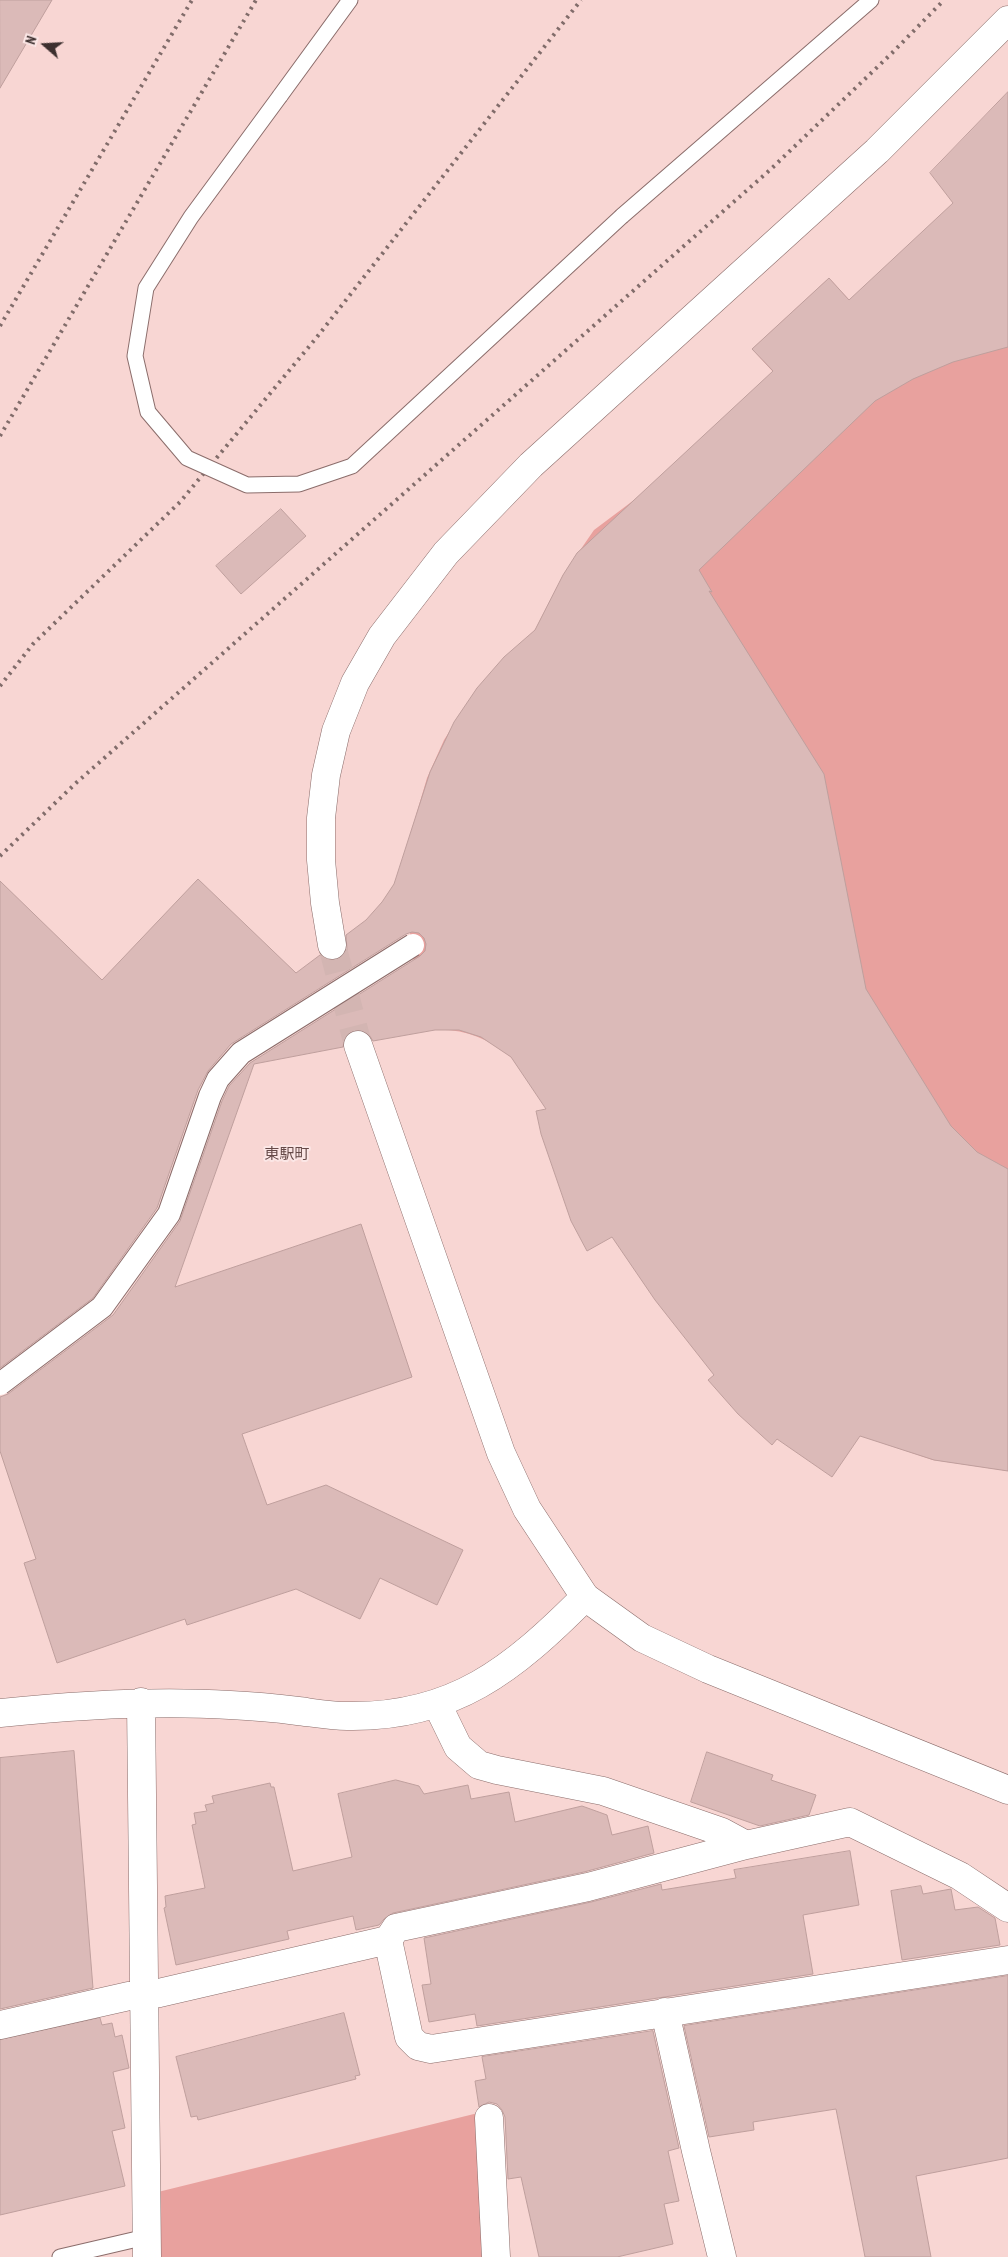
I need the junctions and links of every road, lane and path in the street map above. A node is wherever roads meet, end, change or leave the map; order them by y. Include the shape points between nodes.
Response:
1 (350, 0) edge
2 (871, 0) edge
3 (1008, 20) edge
4 (332, 945) tunnel mouth
5 (413, 945) dead end
6 (358, 1045) tunnel mouth
7 (0, 1384) edge
8 (585, 1597) junction
9 (141, 1702) junction
10 (437, 1704) junction
11 (0, 1713) edge
12 (1008, 1790) edge
13 (746, 1845) junction
14 (1008, 1908) edge
15 (388, 1940) junction
16 (1008, 1960) edge
17 (144, 1994) junction
18 (665, 2012) junction
19 (0, 2025) edge
20 (489, 2118) dead end
21 (146, 2247) edge
22 (60, 2257) edge
23 (496, 2257) edge
24 (722, 2257) edge

1 - 2 lane, bridge via 191,217 146,288 135,356 148,412 187,458 247,485 299,484 352,466 622,216
3 - 4 street via 877,151 531,464 446,553 382,636 355,683 336,731 326,775 321,860
5 - 7 street, bridge via 241,1053 218,1079 210,1096 169,1214 102,1307
6 - 8 street via 501,1453 527,1509
8 - 10 street via 544,1638 490,1679
8 - 12 street via 642,1638 708,1669
9 - 10 street via 230,1705 344,1716 389,1715
9 - 11 street
9 - 17 street
10 - 13 street via 458,1747 479,1765 603,1791 722,1832
13 - 14 street via 850,1822 952,1871
13 - 15 street via 588,1887 396,1928
15 - 17 street
15 - 18 street via 409,2037 425,2049
16 - 18 street
17 - 19 street
17 - 21 street
18 - 24 street
20 - 23 street
21 - 22 lane

